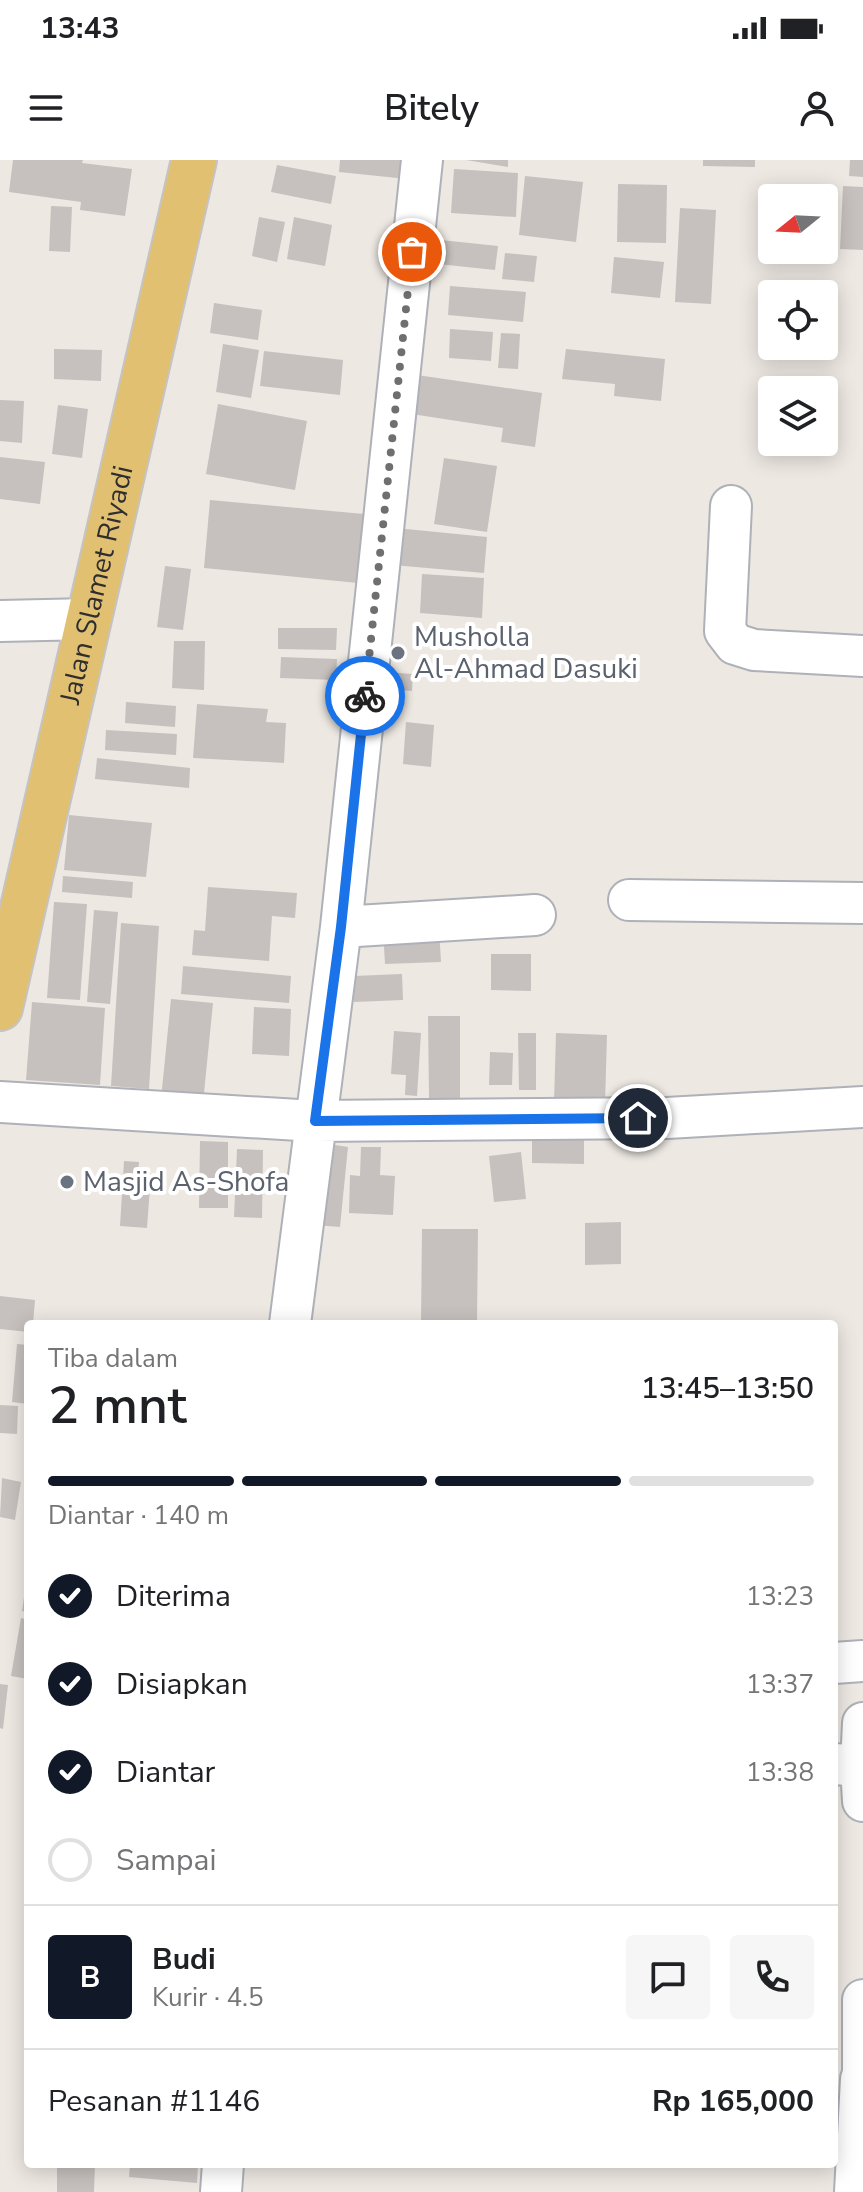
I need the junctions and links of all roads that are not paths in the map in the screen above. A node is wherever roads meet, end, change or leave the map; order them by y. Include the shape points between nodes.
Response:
1 (194, 160) edge
2 (422, 160) edge
3 (731, 506) dead end
4 (90, 619) junction
5 (0, 621) edge
6 (863, 656) edge
7 (629, 900) dead end
8 (863, 903) edge
9 (535, 915) dead end
10 (341, 927) junction
11 (0, 1008) edge
12 (0, 1102) edge
13 (863, 1107) edge
14 (315, 1121) junction
15 (290, 1320) edge
16 (863, 1661) edge
17 (838, 1663) edge
18 (863, 1723) edge
19 (853, 1777) edge
20 (863, 2000) edge
21 (862, 2079) edge
22 (223, 2168) edge
23 (221, 2192) edge
24 (855, 2192) edge

1 - 4 main road, Jalan Slamet Riyadi
2 - 10 street
3 - 6 street via 725,631 735,644 754,650
4 - 5 street
4 - 11 main road, Jalan Slamet Riyadi
7 - 8 street
9 - 10 street
10 - 14 street
12 - 14 street
13 - 14 street via 667,1118
14 - 15 street
16 - 17 street
18 - 19 street
20 - 21 street
21 - 24 street
22 - 23 street

